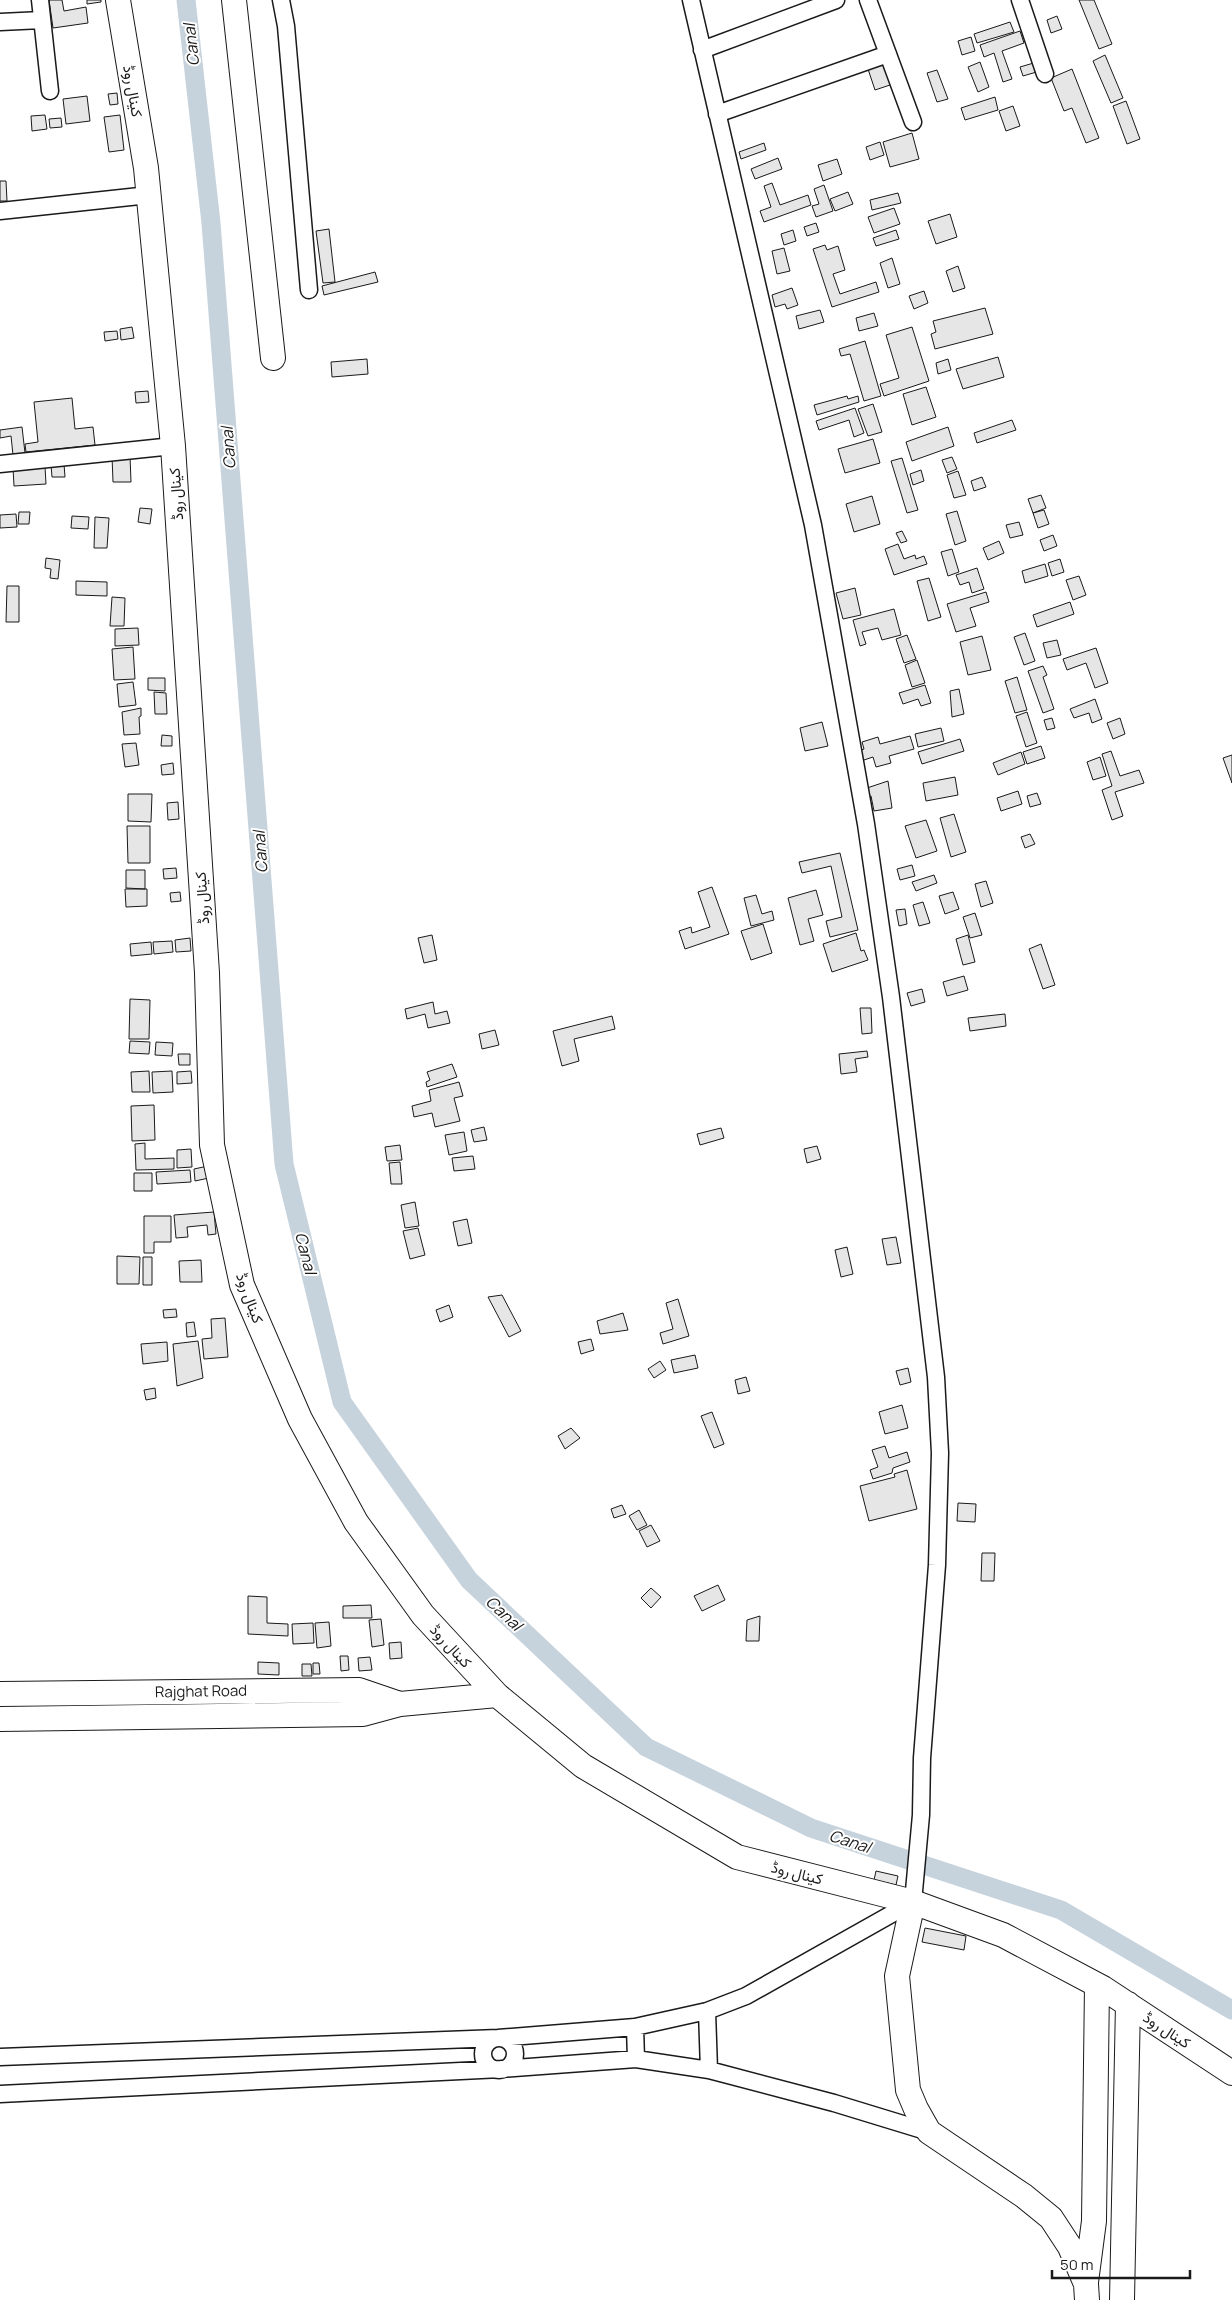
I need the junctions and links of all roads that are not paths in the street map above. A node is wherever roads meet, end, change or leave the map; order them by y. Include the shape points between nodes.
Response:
1 (40, 0) edge
2 (118, 0) edge
3 (234, 0) edge
4 (282, 0) edge
5 (691, 0) edge
6 (836, 0) edge
7 (868, 0) edge
8 (1020, 0) edge
9 (42, 20) junction
10 (0, 22) edge
11 (702, 50) junction
12 (888, 54) junction
13 (1045, 74) dead end
14 (50, 91) dead end
15 (717, 114) junction
16 (913, 122) dead end
17 (149, 195) junction
18 (0, 211) edge
19 (309, 290) dead end
20 (273, 358) dead end
21 (173, 446) junction
22 (0, 464) edge
23 (0, 1694) edge
24 (497, 1695) junction
25 (400, 1704) junction
26 (0, 1719) edge
27 (915, 1892) junction
28 (1097, 1985) junction
29 (1128, 2004) junction
30 (707, 2011) junction
31 (635, 2027) junction
32 (498, 2038) junction
33 (0, 2057) edge
34 (636, 2059) junction
35 (501, 2069) junction
36 (709, 2070) junction
37 (1232, 2072) edge
38 (0, 2094) edge
39 (929, 2132) junction
40 (1087, 2292) edge
41 (1122, 2300) edge

1 - 9 street
2 - 17 street, کینال روڈ
3 - 20 street
4 - 19 street
5 - 11 street
6 - 11 street
7 - 12 street
8 - 13 street
9 - 10 street
9 - 14 street
11 - 15 street
12 - 15 street
12 - 16 street
15 - 27 street via 813,525 866,824 891,997 936,1377 940,1453 937,1565
17 - 18 street
17 - 21 street, کینال روڈ
21 - 22 street
21 - 24 street, کینال روڈ via 207,973 212,1145 242,1285 300,1419 356,1522 423,1615
23 - 25 street, Rajghat Road via 359,1690
24 - 25 street, Rajghat Road
24 - 27 street, کینال روڈ via 584,1766 737,1857
25 - 26 street, Rajghat Road via 363,1714
27 - 28 street, کینال روڈ
27 - 30 street via 746,1996
27 - 39 street via 896,1976 908,2090
28 - 29 street, کینال روڈ
28 - 40 street via 1094,2221
29 - 37 street, کینال روڈ
29 - 41 street
30 - 31 street
30 - 36 street
31 - 32 street
31 - 34 street
32 - 33 street
32 - 35 street via 509,2042 515,2052 511,2064
32 - 35 street via 487,2044 484,2055 489,2066
34 - 35 street
34 - 36 street
35 - 38 street
36 - 39 street
39 - 40 street via 1051,2218 1070,2246

